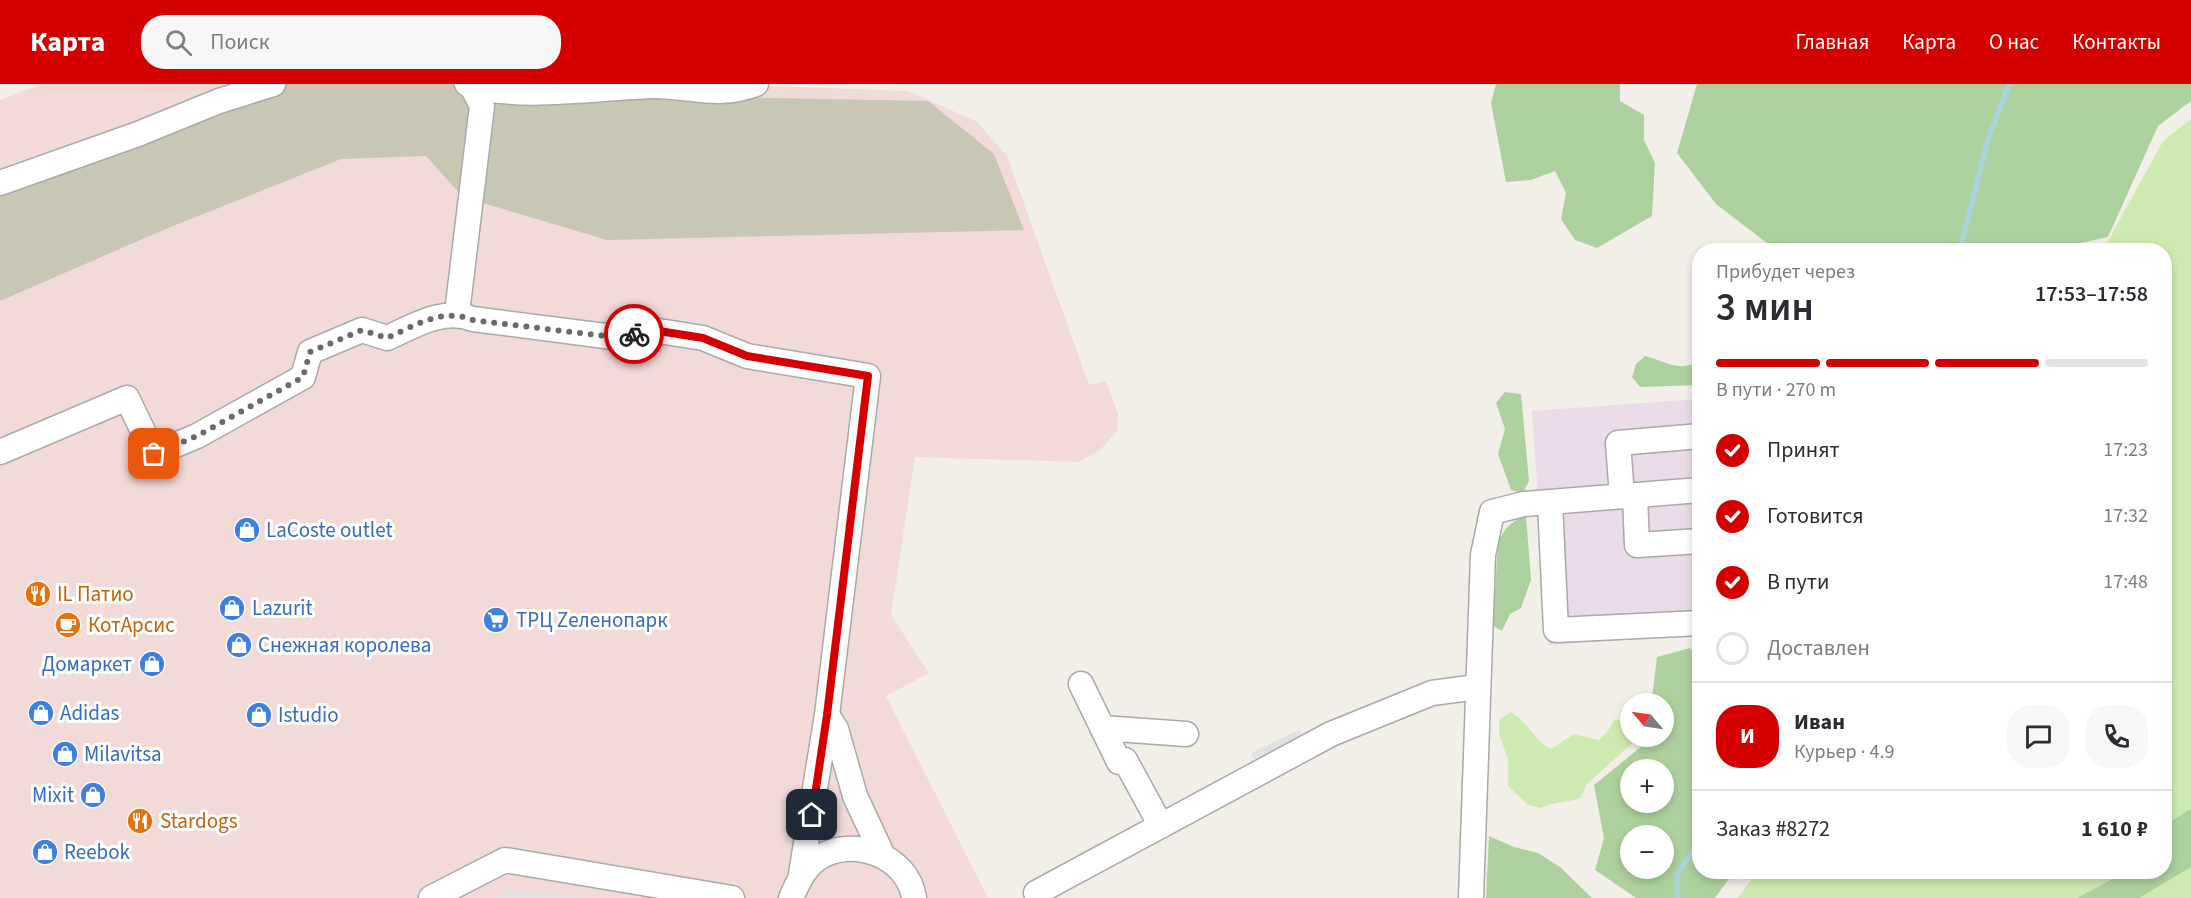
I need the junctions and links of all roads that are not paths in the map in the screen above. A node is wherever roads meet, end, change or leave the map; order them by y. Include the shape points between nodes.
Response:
1 (273, 84) edge
2 (756, 84) edge
3 (469, 85) edge
4 (0, 183) edge
5 (457, 313) junction
6 (1692, 437) edge
7 (0, 452) edge
8 (1692, 491) edge
9 (1628, 496) junction
10 (1550, 502) junction
11 (1692, 542) edge
12 (1692, 623) edge
13 (1081, 684) dead end
14 (1477, 687) junction
15 (827, 715) junction
16 (1102, 728) junction
17 (1186, 734) dead end
18 (1161, 826) junction
19 (883, 856) junction
20 (801, 874) junction
21 (1036, 893) dead end
22 (916, 896) edge
23 (431, 898) edge
24 (732, 898) edge
25 (791, 898) edge
26 (1471, 898) edge

1 - 4 street
2 - 3 street via 717,92 655,86 505,92
3 - 5 street via 482,106
5 - 7 street via 387,338 362,330 337,339 310,352 303,377 197,436 154,454 127,398
5 - 15 street via 472,320 613,337 659,331 703,338 747,356 868,376
6 - 9 street via 1618,443
8 - 9 street
9 - 10 street
9 - 11 street via 1637,545
10 - 12 street via 1556,630
10 - 14 street via 1492,512 1483,555
13 - 16 street
14 - 18 street via 1432,693 1331,734
14 - 26 street
15 - 19 street via 836,729 855,796
15 - 20 street
16 - 17 street
16 - 18 street via 1119,762 1125,760
18 - 21 street
19 - 20 street via 861,849 839,850 818,858
19 - 22 street via 901,871
20 - 25 street
23 - 24 street via 505,861

